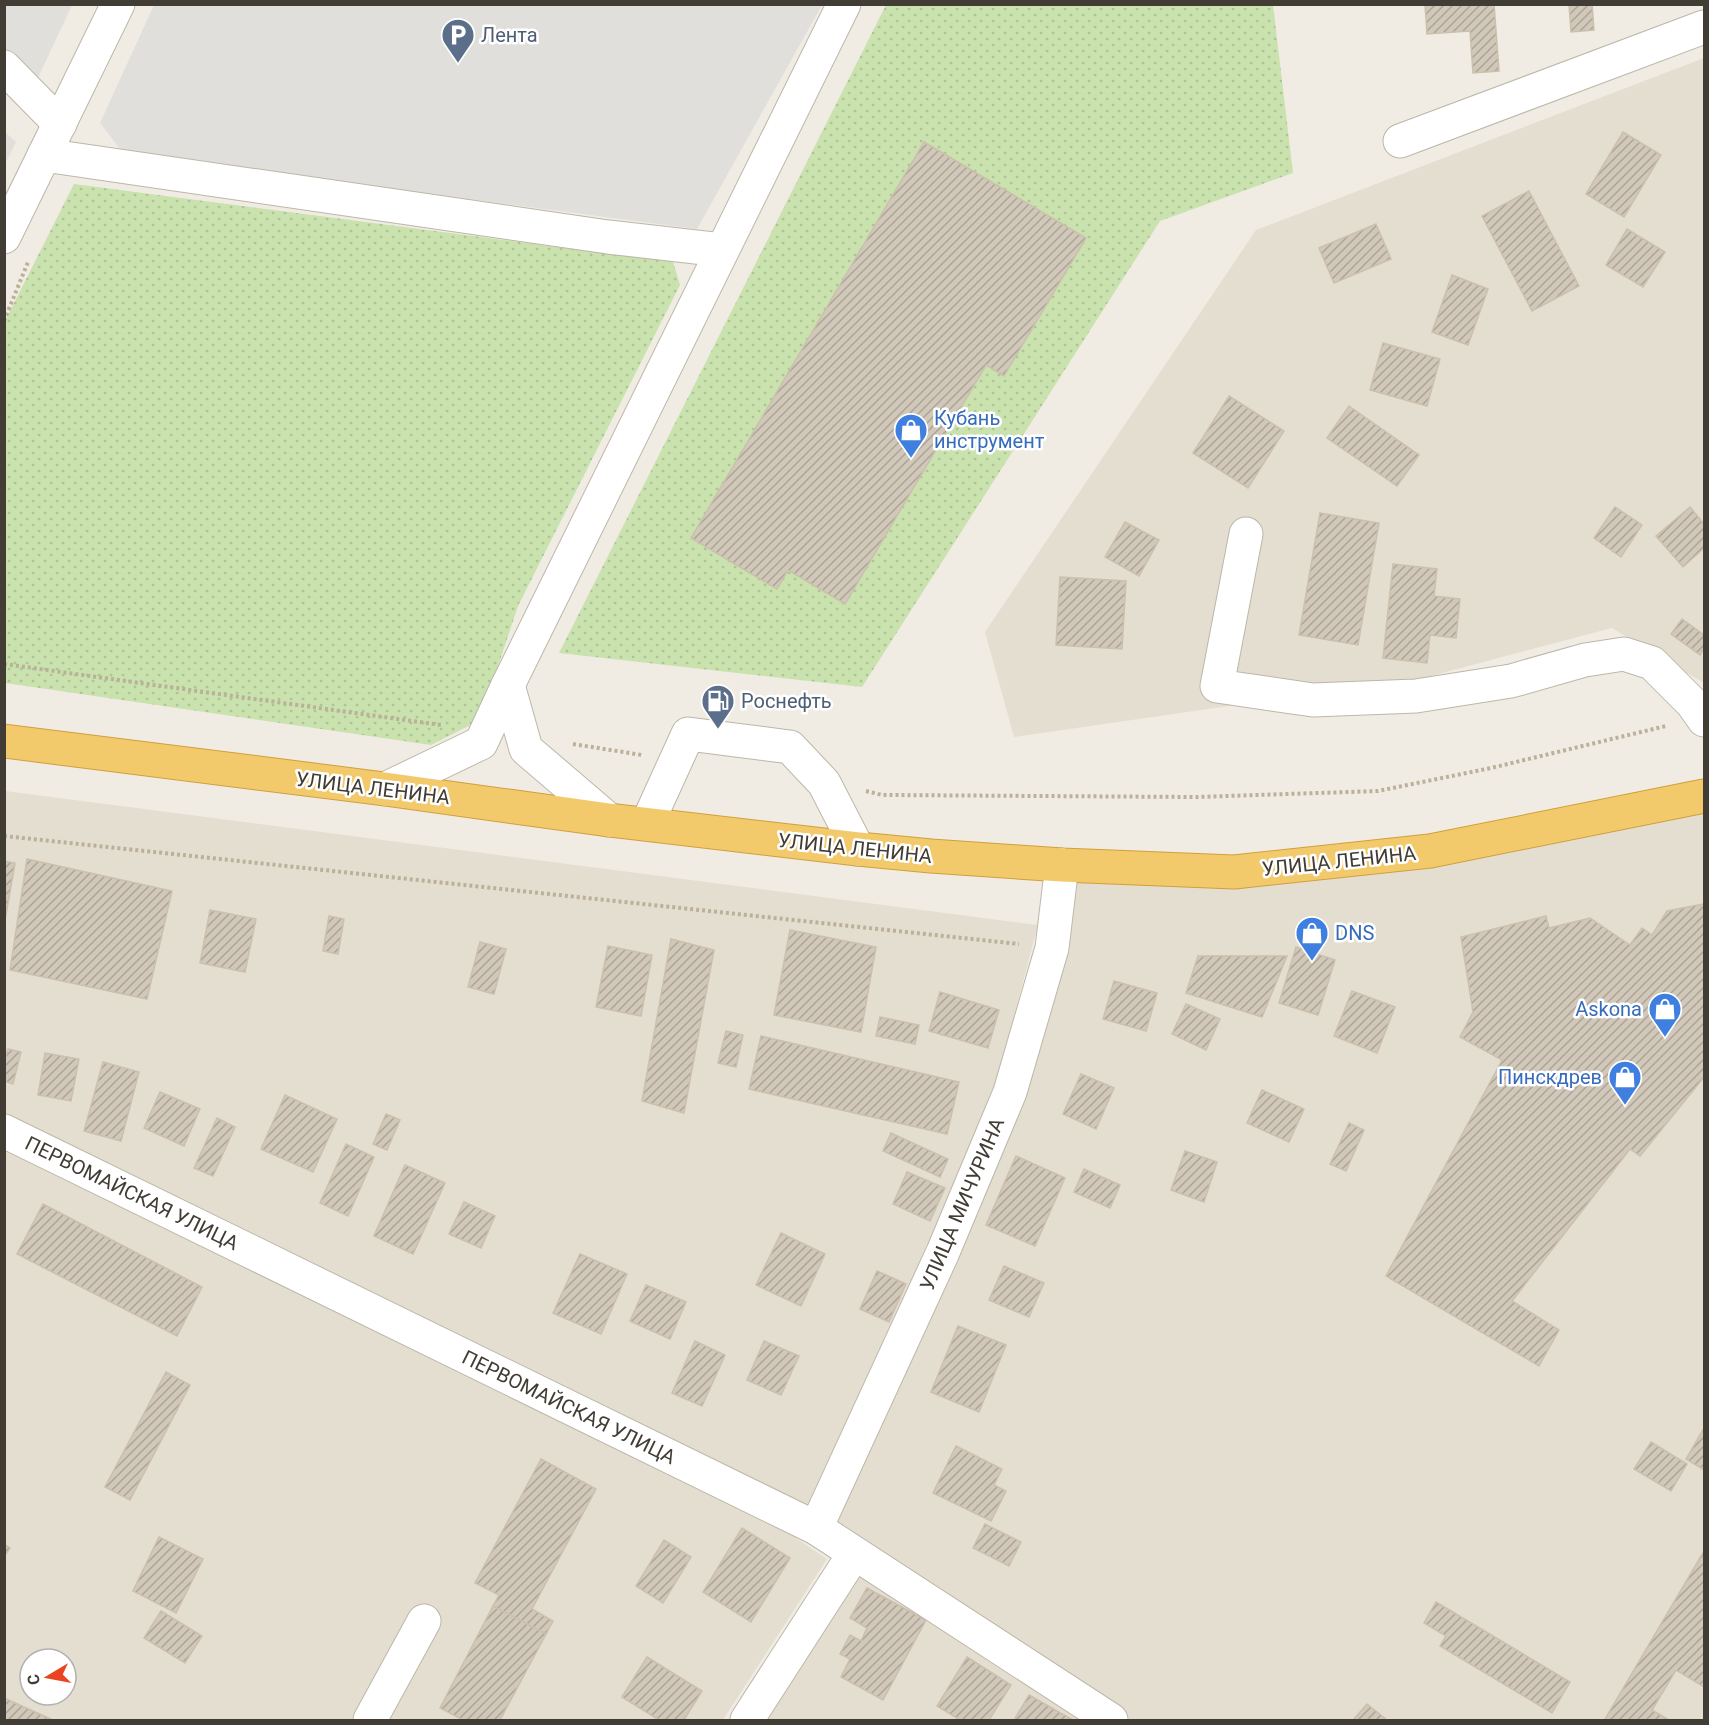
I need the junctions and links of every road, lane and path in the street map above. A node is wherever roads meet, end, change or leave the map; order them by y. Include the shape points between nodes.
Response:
1 (118, 4) edge
2 (844, 4) edge
3 (1704, 27) edge
4 (4, 67) edge
5 (60, 124) junction
6 (1400, 141) dead end
7 (44, 154) junction
8 (4, 237) edge
9 (722, 250) junction
10 (1246, 534) dead end
11 (4, 664) edge
12 (508, 685) junction
13 (1704, 718) edge
14 (487, 731) junction
15 (522, 736) junction
16 (4, 741) edge
17 (676, 760) junction
18 (824, 783) junction
19 (385, 789) junction
20 (1704, 796) edge
21 (609, 820) junction
22 (647, 824) junction
23 (4, 836) edge
24 (858, 849) junction
25 (1062, 864) junction
26 (1052, 948) junction
27 (4, 1131) edge
28 (816, 1528) junction
29 (854, 1554) junction
30 (424, 1621) dead end
31 (370, 1720) edge
32 (747, 1720) edge
33 (1111, 1720) edge

1 - 5 street
2 - 9 street
3 - 6 street
4 - 5 street
5 - 7 street
7 - 8 street
7 - 9 street
9 - 12 street
10 - 13 street via 1217,686 1312,700 1416,696 1511,681 1585,660 1624,654 1652,663
11 - 14 path
12 - 14 street
12 - 15 street
13 - 18 path via 1378,791 1197,797 882,795
14 - 19 street via 481,743
15 - 17 path
15 - 21 street via 526,750
16 - 19 highway, УЛИЦА ЛЕНИНА
17 - 18 street via 688,734 790,747
17 - 22 street
18 - 24 street
19 - 21 highway, УЛИЦА ЛЕНИНА
20 - 25 highway, УЛИЦА ЛЕНИНА via 1430,851 1234,872
21 - 22 highway, УЛИЦА ЛЕНИНА
22 - 24 highway, УЛИЦА ЛЕНИНА
23 - 26 path
24 - 25 highway, УЛИЦА ЛЕНИНА
25 - 26 street, УЛИЦА МИЧУРИНА
26 - 28 street, УЛИЦА МИЧУРИНА via 1006,1102 943,1252
27 - 28 street, ПЕРВОМАЙСКАЯ УЛИЦА
28 - 29 street, ПЕРВОМАЙСКАЯ УЛИЦА
29 - 32 street
29 - 33 street, ПЕРВОМАЙСКАЯ УЛИЦА
30 - 31 street

